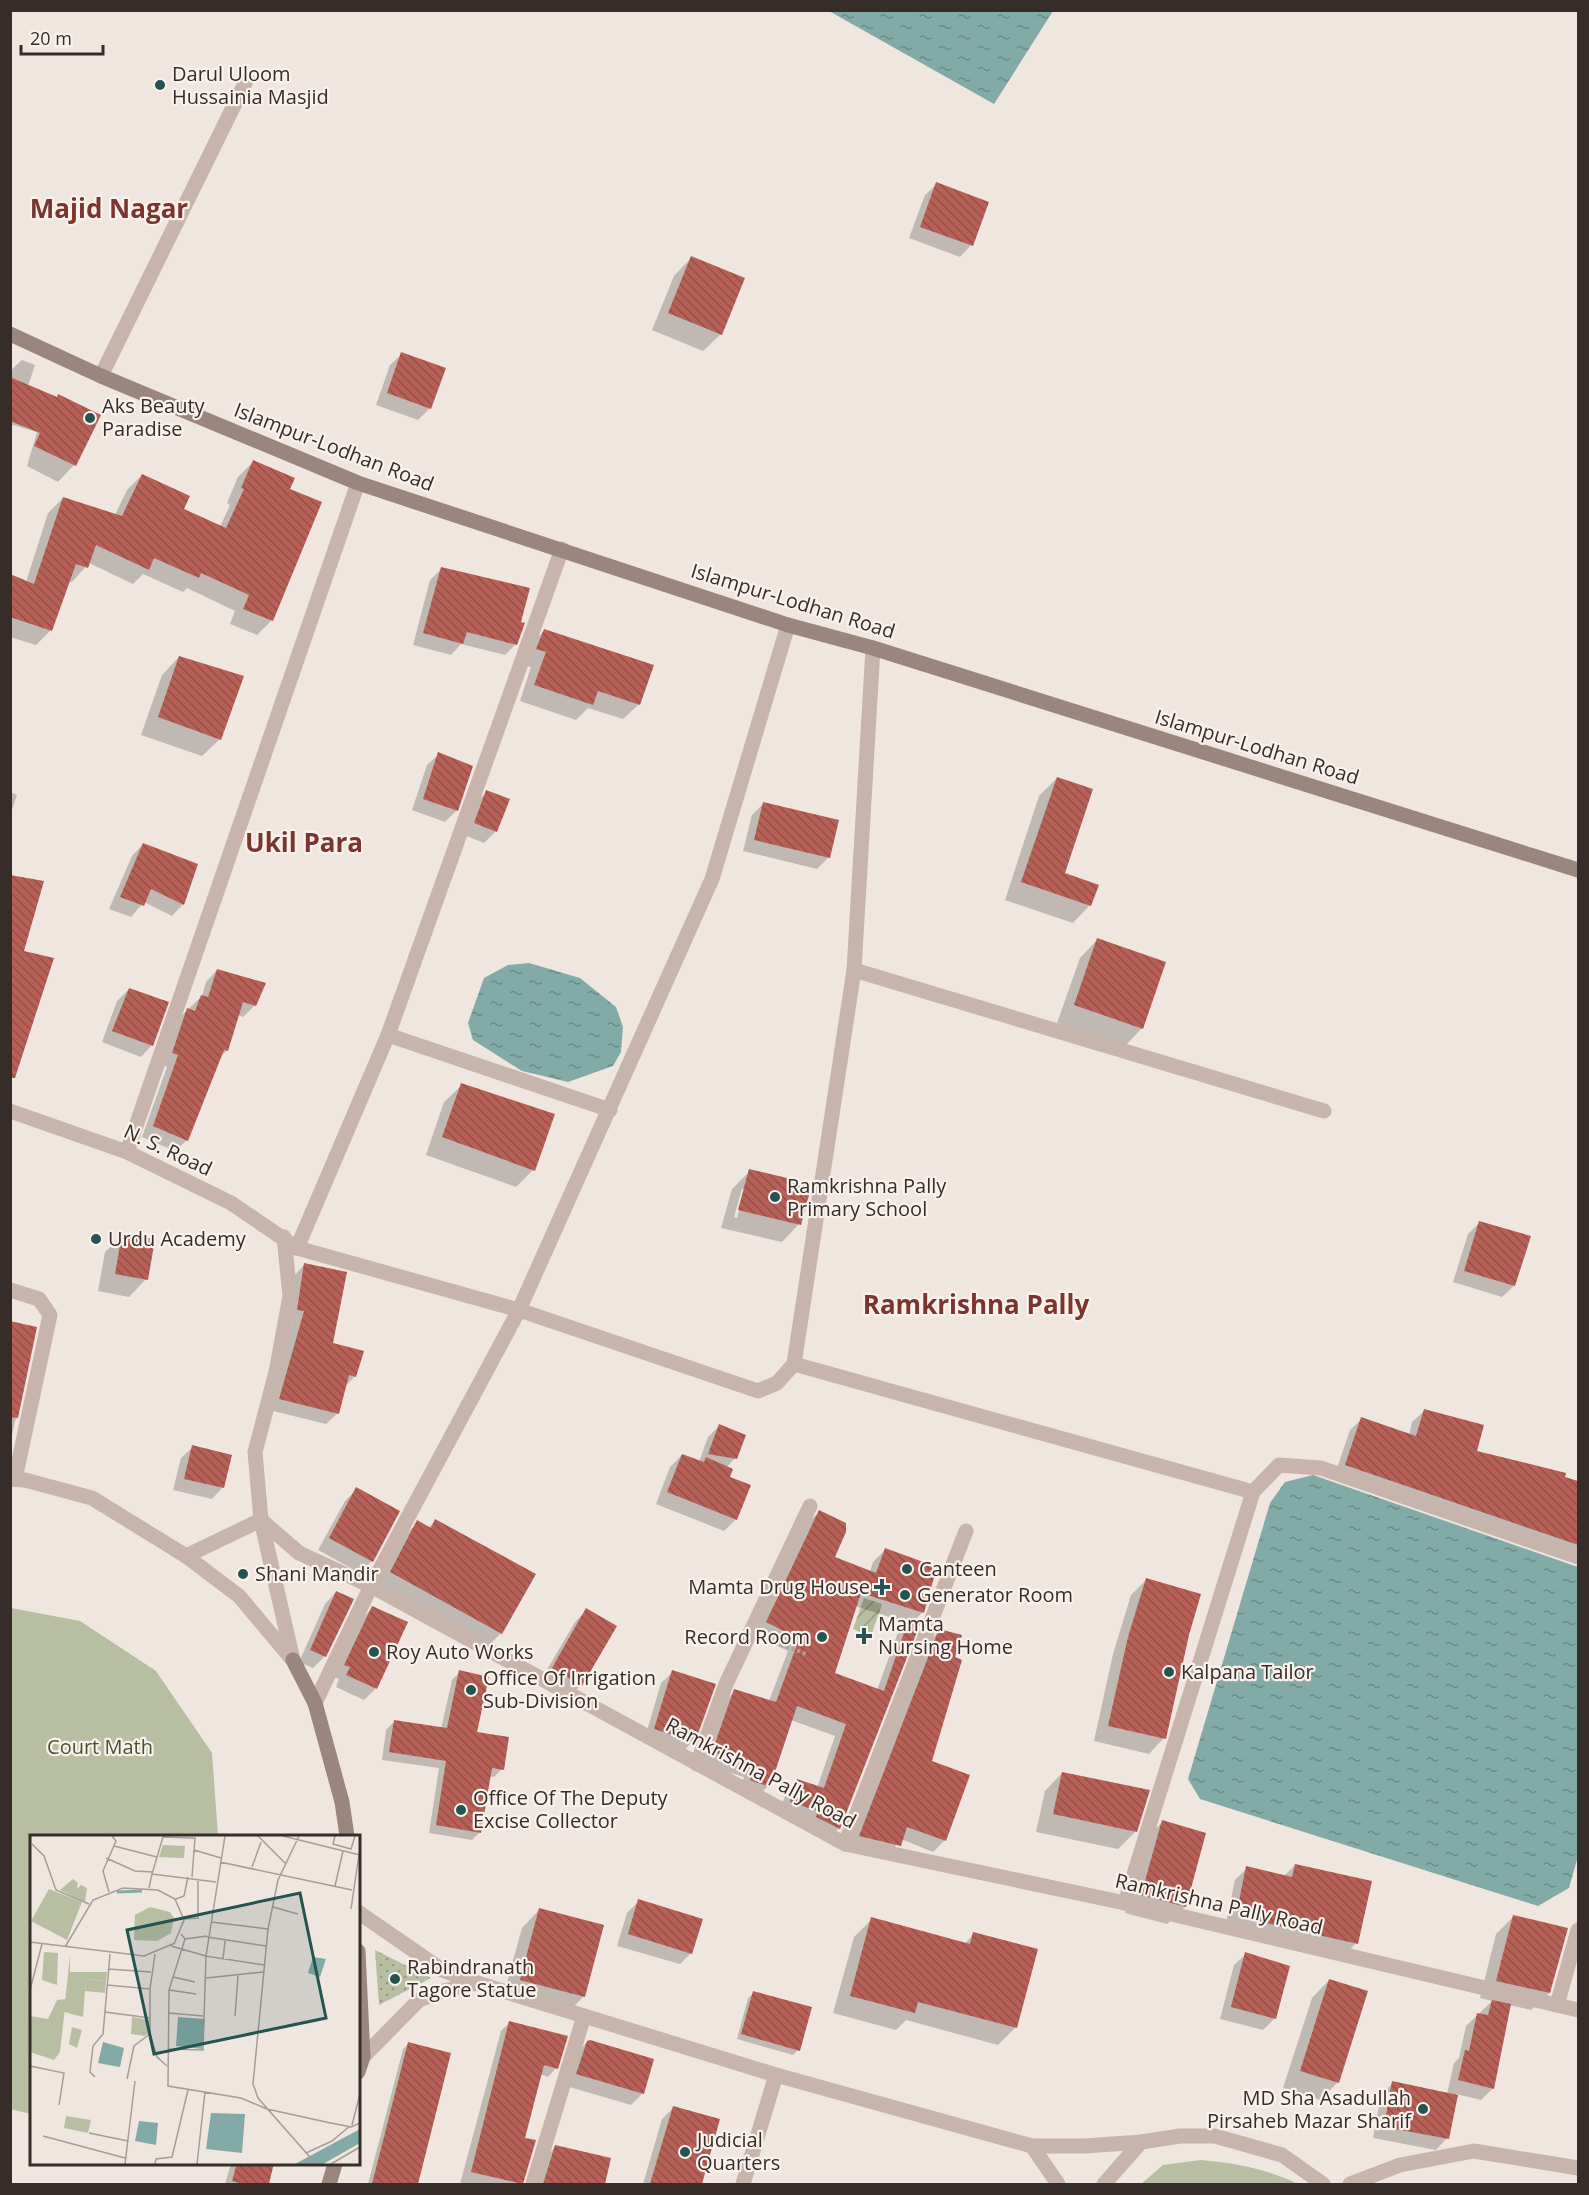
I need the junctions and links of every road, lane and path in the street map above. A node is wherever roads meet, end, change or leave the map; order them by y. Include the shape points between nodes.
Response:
1 (247, 79) dead end
2 (10, 333) edge
3 (100, 376) junction
4 (358, 483) junction
5 (562, 549) junction
6 (788, 625) junction
7 (873, 648) junction
8 (1578, 870) edge
9 (854, 970) junction
10 (388, 1035) junction
11 (610, 1110) junction
12 (10, 1111) edge
13 (1324, 1111) dead end
14 (127, 1152) junction
15 (284, 1237) junction
16 (297, 1248) junction
17 (10, 1290) edge
18 (519, 1310) junction
19 (794, 1364) junction
20 (13, 1479) edge
21 (1253, 1492) junction
22 (810, 1506) dead end
23 (261, 1520) junction
24 (966, 1531) dead end
25 (186, 1556) junction
26 (1578, 1557) edge
27 (371, 1586) junction
28 (749, 1633) junction
29 (806, 1654) dead end
30 (292, 1660) junction
31 (315, 1703) junction
32 (698, 1764) junction
33 (347, 1835) edge
34 (845, 1844) junction
35 (1125, 1903) junction
36 (360, 1913) edge
37 (1578, 1930) edge
38 (477, 1983) junction
39 (1557, 2005) junction
40 (1578, 2010) edge
41 (584, 2016) junction
42 (360, 2026) edge
43 (361, 2064) edge
44 (776, 2075) junction
45 (1141, 2142) junction
46 (1032, 2146) junction
47 (334, 2165) edge
48 (1578, 2168) edge
49 (329, 2184) edge
50 (533, 2184) edge
51 (743, 2184) edge
52 (1058, 2184) edge
53 (1104, 2184) edge
54 (1323, 2184) edge
55 (1350, 2184) edge

1 - 3 street
2 - 3 main road, Islampur-Lodhan Road
3 - 4 main road, Islampur-Lodhan Road
4 - 5 main road, Islampur-Lodhan Road
4 - 14 street
5 - 6 main road, Islampur-Lodhan Road
5 - 10 street
6 - 7 main road, Islampur-Lodhan Road
6 - 11 street via 712,879
7 - 8 main road, Islampur-Lodhan Road
7 - 9 street
9 - 13 street
9 - 19 street
10 - 11 street
10 - 16 street
11 - 18 street
12 - 14 street, N. S. Road
14 - 15 street, N. S. Road via 231,1203
15 - 16 street, N. S. Road
15 - 23 street via 290,1296 255,1452
16 - 18 street
17 - 20 street via 39,1299 50,1315
18 - 19 street via 758,1391 777,1383
18 - 27 street
19 - 21 street
20 - 25 street via 92,1498
21 - 26 street via 1279,1465 1321,1468
21 - 35 street
22 - 28 street
23 - 25 street
23 - 27 street, Ramkrishna Pally Road via 298,1553
23 - 30 street
24 - 34 street
25 - 30 street via 239,1596
27 - 31 street
27 - 32 street, Ramkrishna Pally Road
28 - 29 path
28 - 32 street
30 - 31 main road
31 - 33 main road via 342,1802
32 - 34 street, Ramkrishna Pally Road
34 - 35 street, Ramkrishna Pally Road
35 - 39 street, Ramkrishna Pally Road
36 - 38 street via 442,1970
37 - 39 street
38 - 41 street
38 - 43 street via 419,2000
39 - 40 street, Ramkrishna Pally Road
41 - 44 street
41 - 50 street
42 - 43 main road
44 - 46 street
44 - 51 street
45 - 46 street
45 - 53 street
45 - 54 street via 1215,2136 1282,2155
46 - 52 street
47 - 49 main road
48 - 55 street via 1474,2151 1400,2165

